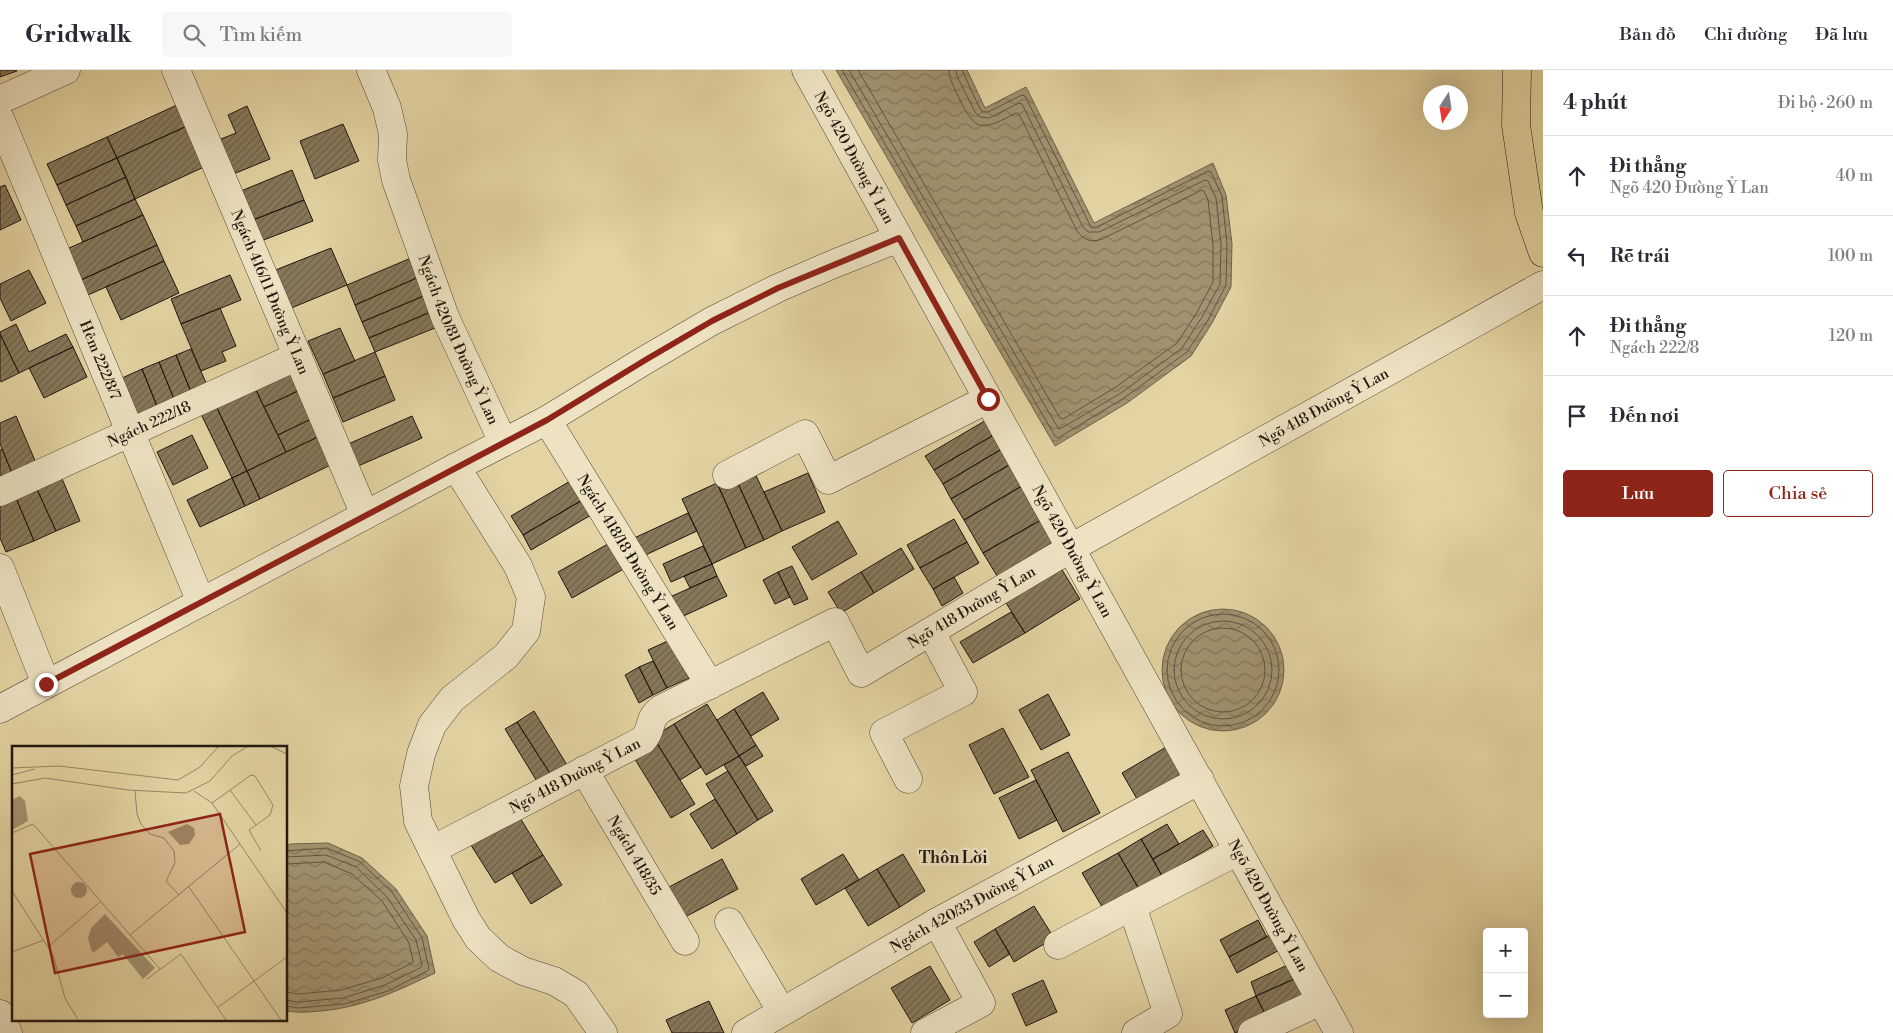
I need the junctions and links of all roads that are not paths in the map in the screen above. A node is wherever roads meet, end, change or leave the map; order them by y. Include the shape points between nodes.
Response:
1 (66, 70) edge
2 (176, 70) edge
3 (371, 70) edge
4 (806, 70) edge
5 (1517, 70) edge
6 (0, 100) edge
7 (0, 119) edge
8 (899, 238) junction
9 (1543, 253) edge
10 (1543, 285) edge
11 (298, 356) junction
12 (988, 399) junction
13 (547, 420) junction
14 (131, 432) junction
15 (503, 442) junction
16 (456, 467) junction
17 (727, 475) dead end
18 (0, 492) edge
19 (365, 515) junction
20 (1071, 548) junction
21 (0, 568) edge
22 (202, 602) junction
23 (931, 632) junction
24 (46, 684) junction
25 (710, 685) junction
26 (0, 708) edge
27 (584, 770) junction
28 (908, 779) dead end
29 (1200, 780) junction
30 (432, 850) junction
31 (1238, 851) junction
32 (1132, 906) junction
33 (728, 922) dead end
34 (937, 922) junction
35 (685, 941) dead end
36 (1058, 945) dead end
37 (1321, 1001) junction
38 (0, 1014) edge
39 (782, 1020) edge
40 (8, 1033) edge
41 (603, 1033) edge
42 (746, 1033) edge
43 (925, 1033) edge
44 (1136, 1033) edge
45 (1252, 1033) edge
46 (1339, 1033) edge

1 - 6 street
2 - 11 street, Ngách 416/11 Đường Ỷ Lan
3 - 15 street, Ngách 420/81 Đường Ỷ Lan via 387,108 393,134 392,160 396,180 444,317
4 - 8 street, Ngõ 420 Đường Ỷ Lan
5 - 9 main road via 1516,124 1530,213
7 - 14 street, Hẻm 222/8/7
8 - 12 street, Ngõ 420 Đường Ỷ Lan
8 - 13 street, Ngách 420/81 Đường Ỷ Lan via 778,288 712,321
10 - 20 street, Ngõ 418 Đường Ỷ Lan
11 - 14 street, Ngách 222/18
11 - 19 street, Ngách 416/11 Đường Ỷ Lan
12 - 17 street via 828,480 805,434
12 - 20 street, Ngõ 420 Đường Ỷ Lan
13 - 15 street, Ngách 420/81 Đường Ỷ Lan
13 - 25 street, Ngách 418/18 Đường Ỷ Lan
14 - 18 street, Ngách 222/18
14 - 22 street, Hẻm 222/8/7
15 - 16 street
16 - 19 street
16 - 30 street via 518,566 531,597 526,631 506,656 452,699 432,725 414,786 418,821
19 - 22 street
20 - 23 street, Ngõ 418 Đường Ỷ Lan
20 - 29 street, Ngõ 420 Đường Ỷ Lan
21 - 24 street
22 - 24 street
23 - 25 street, Ngõ 418 Đường Ỷ Lan via 862,674 836,622
23 - 28 street via 963,692 884,733
24 - 26 street
25 - 27 street, Ngõ 418 Đường Ỷ Lan via 653,715 643,740
27 - 30 street, Ngõ 418 Đường Ỷ Lan
27 - 35 street, Ngách 418/35
29 - 31 street, Ngõ 420 Đường Ỷ Lan
29 - 34 street, Ngách 420/33 Đường Ỷ Lan
30 - 41 street via 478,938 499,958 576,994
31 - 32 street
31 - 37 street, Ngõ 420 Đường Ỷ Lan
32 - 36 street
32 - 44 street via 1168,1014
33 - 39 street
34 - 39 street, Ngách 420/33 Đường Ỷ Lan
34 - 43 street via 981,1003
37 - 45 street
37 - 46 street, Ngõ 420 Đường Ỷ Lan
38 - 40 street
39 - 42 street, Ngách 420/33 Đường Ỷ Lan

